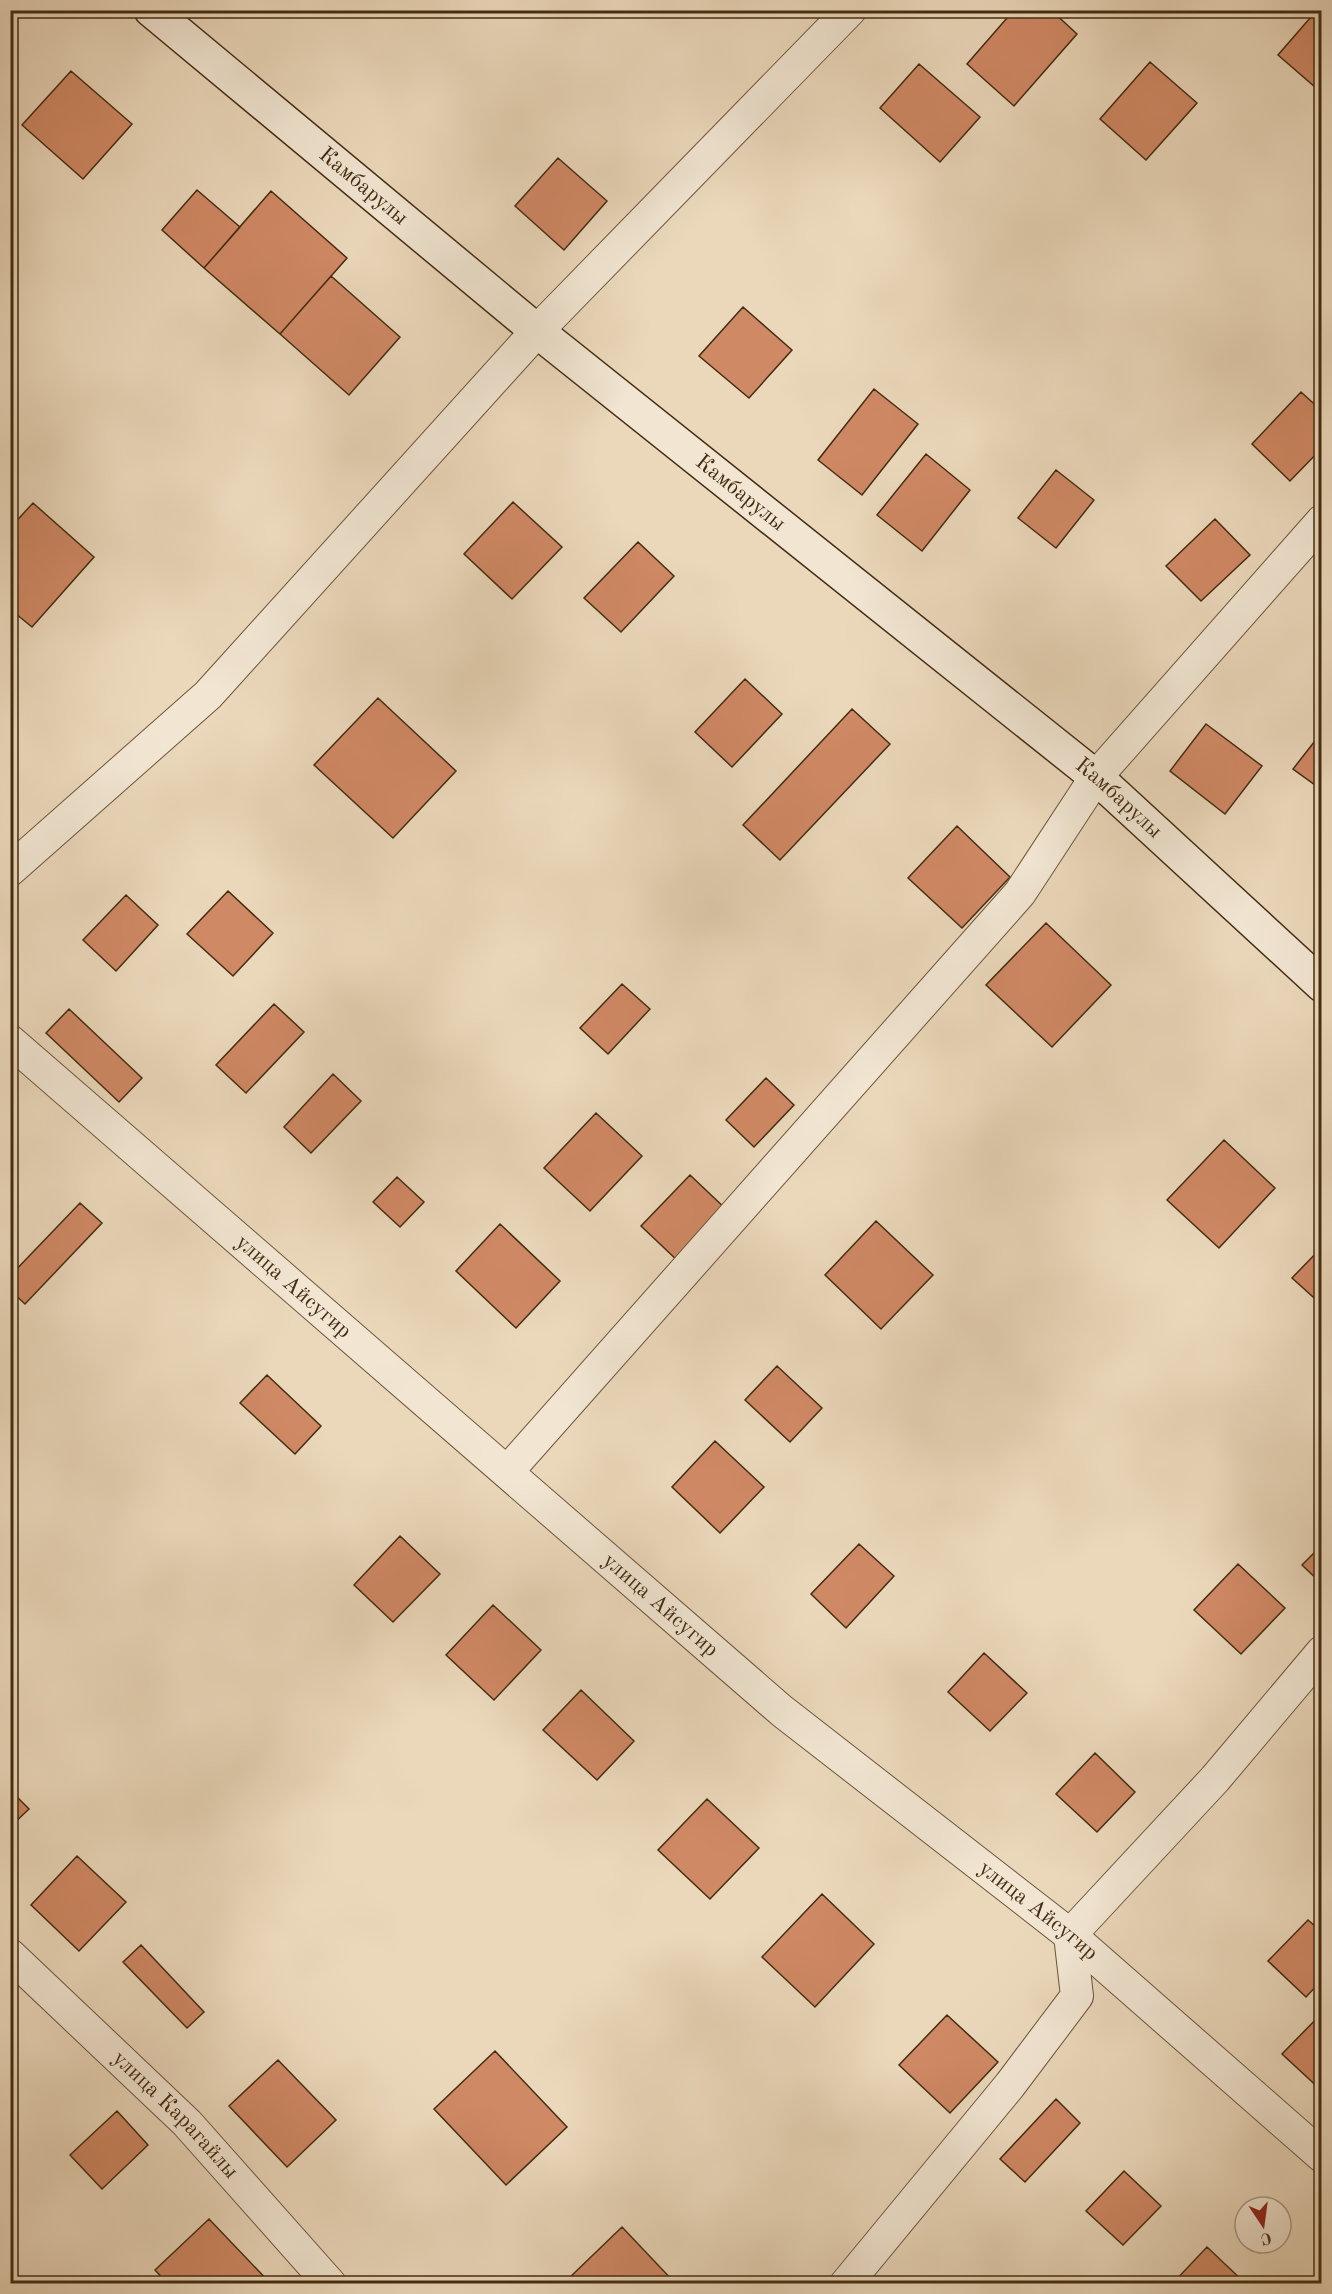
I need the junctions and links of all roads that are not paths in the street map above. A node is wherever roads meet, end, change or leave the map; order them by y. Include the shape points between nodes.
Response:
1 (151, 10) edge
2 (850, 10) edge
3 (537, 331) junction
4 (1322, 521) edge
5 (1096, 777) junction
6 (10, 870) edge
7 (1322, 985) edge
8 (10, 1041) edge
9 (507, 1472) junction
10 (1322, 1652) edge
11 (1070, 1935) junction
12 (10, 1954) edge
13 (1322, 2156) edge
14 (330, 2283) edge
15 (846, 2283) edge

1 - 3 street, Камбарулы
2 - 3 street
3 - 5 street, Камбарулы
3 - 6 street via 208,695
4 - 5 street
5 - 7 street, Камбарулы
5 - 9 street via 1020,893
8 - 9 street, улица Айсугир
9 - 11 street, улица Айсугир via 783,1711
10 - 11 street via 1215,1779
11 - 13 street, улица Айсугир
11 - 15 street via 1077,1996 1010,2085
12 - 14 street, улица Карагайлы via 187,2123

